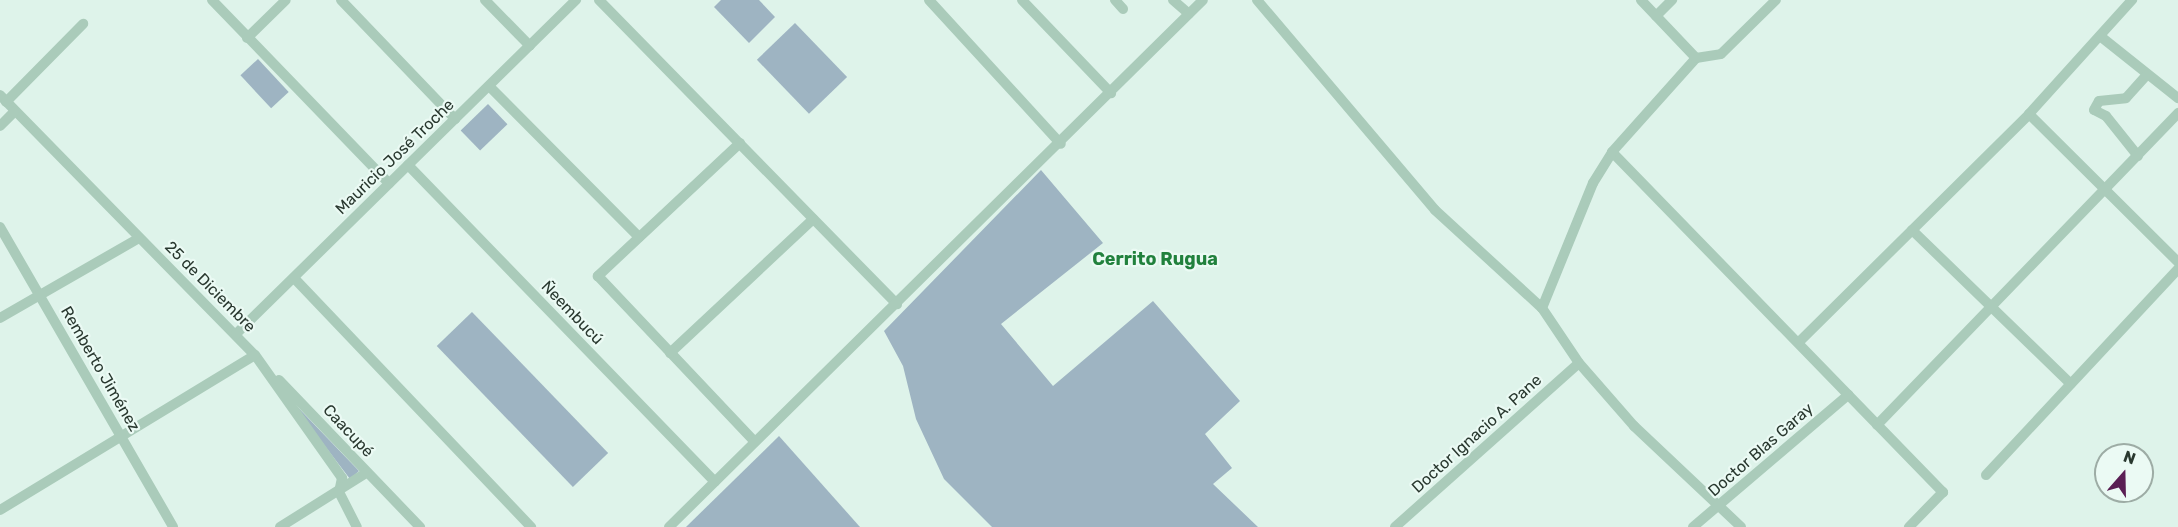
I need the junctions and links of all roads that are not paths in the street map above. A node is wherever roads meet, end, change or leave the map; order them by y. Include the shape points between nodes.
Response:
1 (212, 0) edge
2 (286, 0) edge
3 (340, 0) edge
4 (485, 0) edge
5 (576, 0) edge
6 (599, 0) edge
7 (929, 0) edge
8 (1022, 0) edge
9 (1115, 0) edge
10 (1173, 0) edge
11 (1203, 0) edge
12 (1257, 0) edge
13 (1641, 0) edge
14 (1672, 0) edge
15 (1776, 0) edge
16 (2132, 0) edge
17 (1123, 9) dead end
18 (1189, 14) junction
19 (1656, 16) junction
20 (83, 24) dead end
21 (2100, 36) junction
22 (247, 38) junction
23 (530, 46) junction
24 (1696, 58) junction
25 (2146, 76) junction
26 (489, 86) junction
27 (1111, 93) junction
28 (2178, 98) edge
29 (3, 99) edge
30 (14, 112) junction
31 (2178, 113) edge
32 (2029, 114) junction
33 (455, 119) junction
34 (0, 126) edge
35 (740, 143) junction
36 (1061, 144) junction
37 (1612, 152) junction
38 (2138, 156) junction
39 (408, 165) junction
40 (389, 183) junction
41 (2104, 190) junction
42 (813, 219) junction
43 (0, 227) edge
44 (1912, 230) junction
45 (639, 237) junction
46 (139, 238) junction
47 (2178, 262) edge
48 (2178, 269) edge
49 (294, 278) junction
50 (40, 294) junction
51 (897, 304) junction
52 (1992, 306) junction
53 (1542, 308) junction
54 (0, 318) edge
55 (236, 334) junction
56 (1799, 342) junction
57 (670, 353) junction
58 (255, 355) junction
59 (1579, 363) junction
60 (2071, 384) junction
61 (1848, 395) junction
62 (1877, 425) junction
63 (121, 436) junction
64 (755, 442) junction
65 (366, 473) junction
66 (1986, 475) dead end
67 (715, 482) junction
68 (339, 492) junction
69 (1718, 507) junction
70 (0, 510) edge
71 (173, 527) edge
72 (280, 527) edge
73 (357, 527) edge
74 (420, 527) edge
75 (531, 527) edge
76 (669, 527) edge
77 (1395, 527) edge
78 (1693, 527) edge
79 (1741, 527) edge
80 (1910, 527) edge

1 - 22 street
2 - 22 street
3 - 33 street
4 - 23 street
5 - 23 street, Mauricio José Troche
6 - 35 street
7 - 36 street
8 - 27 street
9 - 17 street
10 - 18 street
11 - 18 street
12 - 53 street via 1435,210
13 - 19 street
14 - 19 street
15 - 24 street via 1721,54
16 - 21 street
18 - 27 street
19 - 24 street
20 - 29 street
21 - 25 street
21 - 32 street
22 - 40 street
23 - 26 street, Mauricio José Troche
24 - 37 street
25 - 28 street
25 - 38 street via 2126,98 2099,101 2094,110 2106,117
26 - 33 street, Mauricio José Troche
26 - 45 street
27 - 36 street
29 - 30 street, 25 de Diciembre
30 - 34 street
30 - 46 street, 25 de Diciembre
31 - 38 street
32 - 41 street
32 - 44 street
33 - 39 street, Mauricio José Troche
35 - 42 street
35 - 45 street
36 - 51 street
37 - 53 street via 1593,183
37 - 56 street
38 - 41 street
39 - 40 street, Mauricio José Troche
39 - 67 street, Ñeembucú
40 - 49 street, Mauricio José Troche
41 - 47 street
41 - 52 street
42 - 51 street
42 - 57 street
43 - 50 street, Remberto Jiménez
44 - 52 street
44 - 56 street
45 - 57 street via 598,276
46 - 50 street
46 - 55 street, 25 de Diciembre
48 - 60 street
49 - 55 street, Mauricio José Troche
49 - 75 street
50 - 54 street
50 - 63 street, Remberto Jiménez
51 - 64 street
52 - 60 street
52 - 62 street
53 - 59 street
55 - 58 street, 25 de Diciembre
56 - 61 street
57 - 64 street
58 - 63 street
58 - 65 street, Caacupé
58 - 68 street, 25 de Diciembre via 342,478
59 - 69 street via 1634,426
59 - 77 street, Doctor Ignacio A. Pane
60 - 66 street
61 - 62 street
61 - 69 street, Doctor Blas Garay
62 - 80 street via 1942,492
63 - 70 street
63 - 71 street, Remberto Jiménez
64 - 67 street
65 - 68 street
65 - 74 street, Caacupé
67 - 76 street
68 - 72 street
68 - 73 street, 25 de Diciembre
69 - 78 street, Doctor Blas Garay
69 - 79 street

